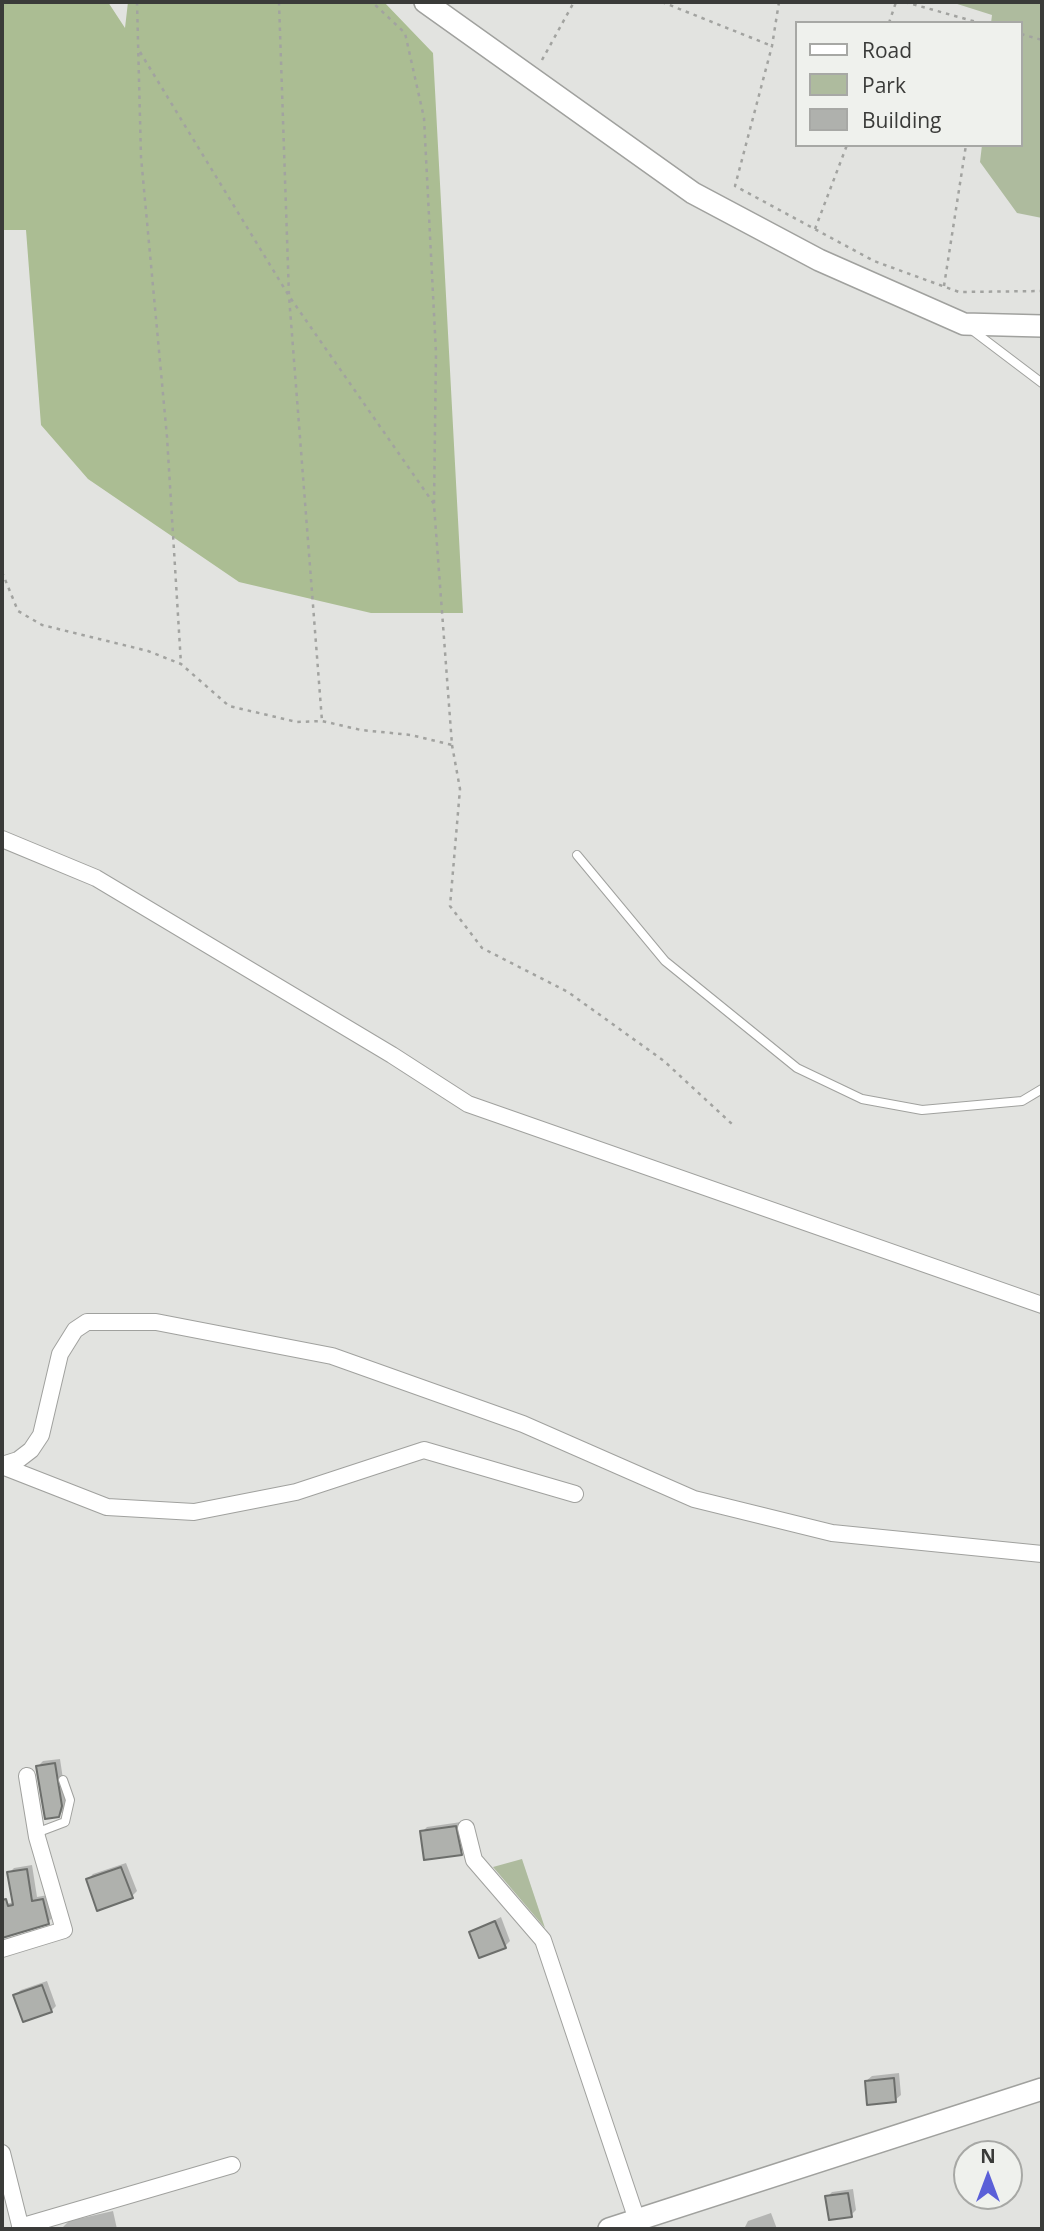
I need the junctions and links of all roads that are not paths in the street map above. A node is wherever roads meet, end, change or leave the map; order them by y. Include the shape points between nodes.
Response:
1 (425, 2) edge
2 (964, 324) junction
3 (1042, 326) edge
4 (1042, 383) edge
5 (2, 839) edge
6 (577, 855) dead end
7 (1042, 1089) edge
8 (1042, 1306) edge
9 (2, 1466) edge
10 (575, 1493) dead end
11 (1042, 1554) edge
12 (27, 1776) dead end
13 (63, 1780) dead end
14 (466, 1828) dead end
15 (36, 1833) junction
16 (2, 1949) edge
17 (1042, 2089) edge
18 (2, 2154) edge
19 (232, 2165) dead end
20 (639, 2225) edge
21 (20, 2228) edge
22 (609, 2229) edge

1 - 2 street via 693,192 820,260
2 - 3 street
2 - 4 lane
5 - 8 street via 96,878 468,1104
6 - 7 lane via 664,961 797,1068 862,1099 922,1110 1022,1101
9 - 10 street via 107,1507 194,1513 296,1492 424,1450
9 - 11 street via 31,1450 41,1436 60,1354 75,1330 86,1322 156,1322 332,1356 523,1424 694,1499 832,1533
12 - 15 street
13 - 15 lane via 70,1800 65,1822
14 - 20 street via 474,1860 543,1940
15 - 16 street via 64,1930
17 - 20 street
18 - 21 street
19 - 21 street
20 - 22 street

